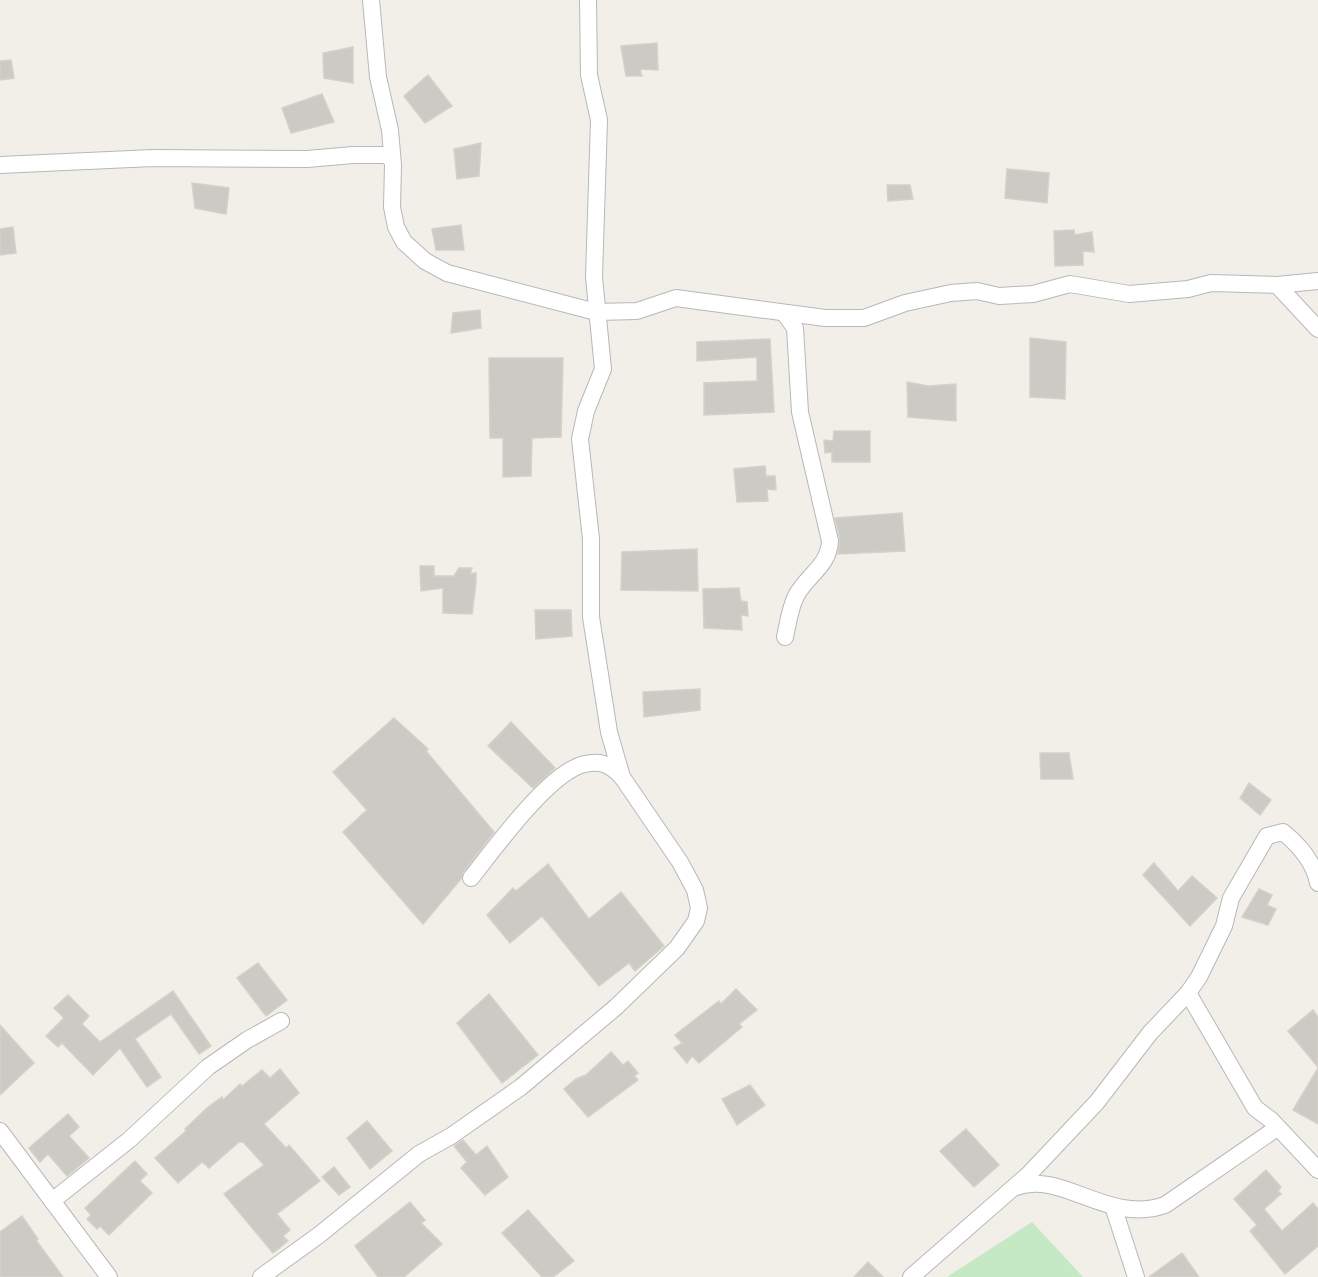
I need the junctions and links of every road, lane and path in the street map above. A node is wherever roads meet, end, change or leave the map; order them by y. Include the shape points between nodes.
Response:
1 (371, 0) edge
2 (588, 0) edge
3 (391, 159) junction
4 (0, 165) edge
5 (1318, 280) edge
6 (1278, 285) junction
7 (596, 312) junction
8 (784, 313) junction
9 (1318, 329) edge
10 (785, 637) dead end
11 (622, 777) junction
12 (471, 878) dead end
13 (1318, 882) edge
14 (1188, 993) junction
15 (281, 1021) dead end
16 (1277, 1128) junction
17 (0, 1131) edge
18 (1318, 1170) edge
19 (1013, 1188) junction
20 (52, 1201) junction
21 (1113, 1206) junction
22 (109, 1277) edge
23 (261, 1277) edge
24 (911, 1277) edge
25 (1136, 1277) edge

1 - 3 street
2 - 7 street via 589,75 599,120
3 - 4 street via 386,155 153,158
3 - 7 street via 396,227 404,242 425,261 447,273
5 - 6 street
6 - 8 street via 1211,283 1129,294 1070,284 1033,294 951,293 905,303 864,318
6 - 9 street
7 - 8 street via 637,310 676,298
7 - 11 street via 603,369 586,411 580,439 591,539 591,617 609,732
8 - 10 street via 795,328 800,412 830,541 824,564 796,596
11 - 12 street via 612,766 602,763 571,770 516,820
11 - 23 street via 695,890 699,908 689,933 616,1007 521,1087 419,1154
13 - 14 street via 1296,843 1283,832 1267,836 1231,898 1224,926
14 - 16 street via 1255,1108
14 - 19 street via 1150,1033 1097,1102
15 - 20 street via 208,1067 129,1140
16 - 18 street
16 - 21 street via 1165,1205 1134,1211
17 - 20 street
19 - 21 street via 1046,1182
19 - 24 street
20 - 22 street
21 - 25 street

